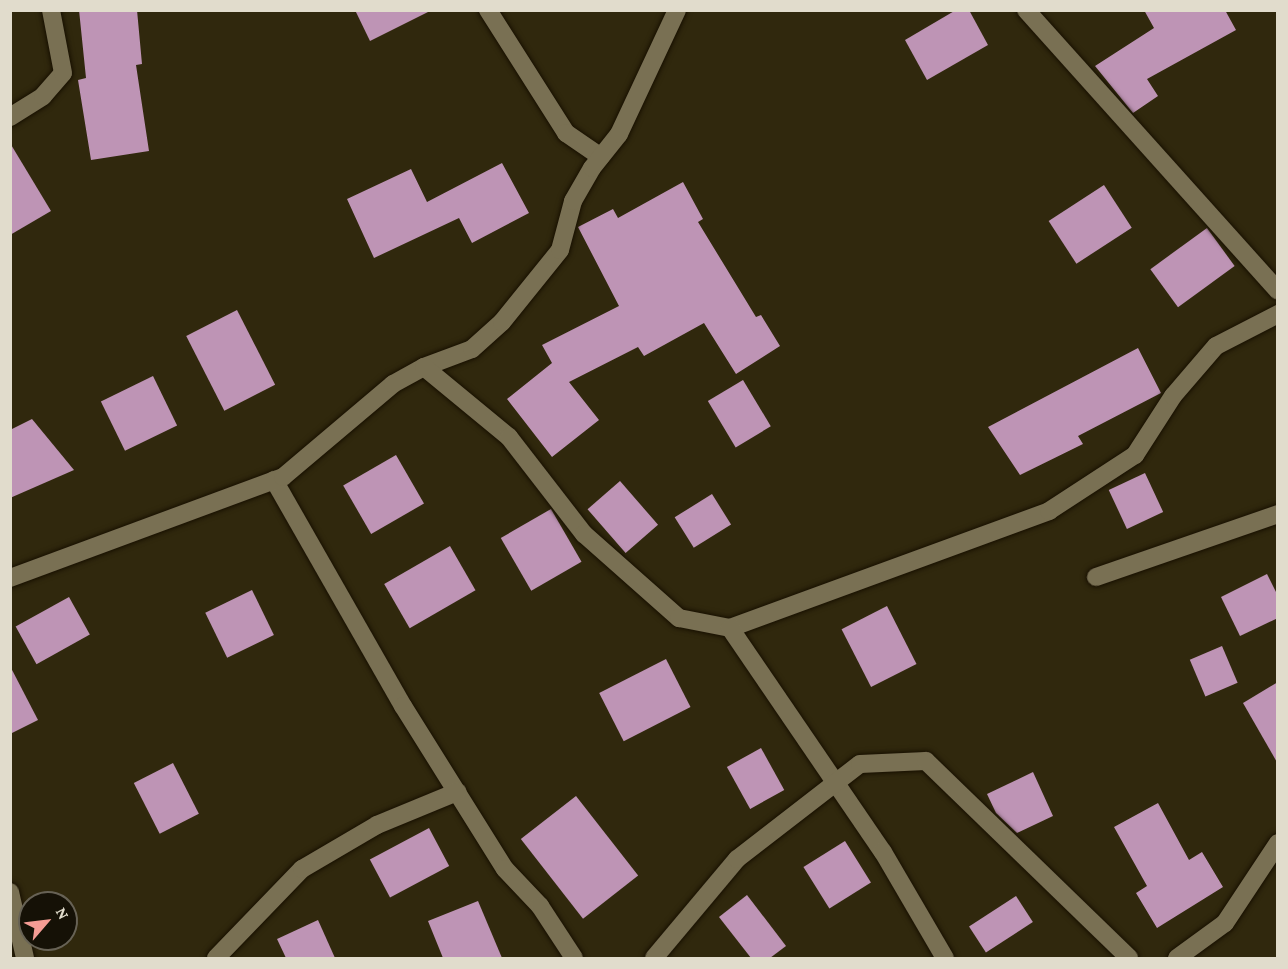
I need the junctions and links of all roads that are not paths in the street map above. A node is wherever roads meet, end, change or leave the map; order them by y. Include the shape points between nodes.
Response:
1 (51, 10) edge
2 (488, 10) edge
3 (677, 10) edge
4 (1026, 10) edge
5 (10, 117) edge
6 (601, 157) junction
7 (1278, 291) edge
8 (1278, 314) edge
9 (424, 367) junction
10 (274, 480) junction
11 (1278, 514) edge
12 (1096, 577) dead end
13 (10, 578) edge
14 (730, 628) junction
15 (835, 782) junction
16 (457, 792) junction
17 (1278, 843) edge
18 (10, 892) edge
19 (25, 958) edge
20 (216, 958) edge
21 (574, 958) edge
22 (654, 958) edge
23 (945, 958) edge
24 (1129, 958) edge
25 (1177, 958) edge

1 - 5 street via 63,73 42,96
2 - 6 street via 566,133
3 - 6 street via 619,134
4 - 7 street
6 - 9 street via 573,201 560,250 502,322 472,349
8 - 14 street via 1216,346 1173,396 1135,455 1049,511
9 - 10 street via 393,384
9 - 14 street via 509,437 584,534 680,618
10 - 13 street
10 - 16 street
11 - 12 street
14 - 15 street
15 - 22 street via 737,859
15 - 23 street
15 - 24 street via 860,764 926,760
16 - 20 street via 377,825 302,869
16 - 21 street via 505,869 540,906
17 - 25 street via 1225,922
18 - 19 street

